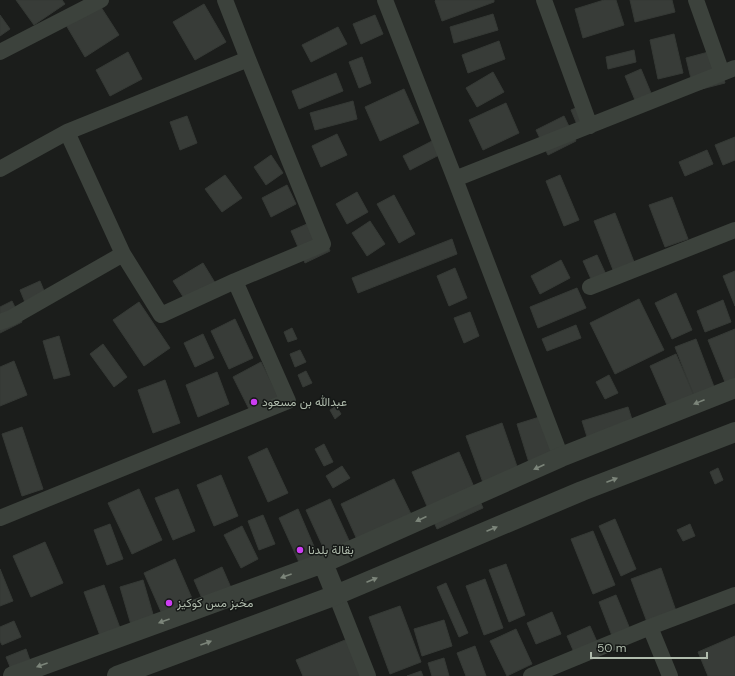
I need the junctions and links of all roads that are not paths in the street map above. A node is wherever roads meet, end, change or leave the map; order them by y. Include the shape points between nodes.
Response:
1 (100, 0) edge
2 (225, 0) edge
3 (385, 0) edge
4 (544, 0) edge
5 (696, 0) edge
6 (0, 52) edge
7 (248, 58) junction
8 (728, 70) edge
9 (590, 126) junction
10 (67, 132) junction
11 (0, 167) edge
12 (455, 179) junction
13 (735, 230) edge
14 (123, 254) junction
15 (235, 281) junction
16 (590, 286) dead end
17 (0, 322) edge
18 (735, 388) edge
19 (735, 432) edge
20 (560, 457) junction
21 (0, 518) edge
22 (323, 563) junction
23 (336, 595) junction
24 (735, 595) edge
25 (650, 627) junction
26 (13, 676) edge
27 (117, 676) edge
28 (368, 676) edge
29 (531, 676) edge
30 (670, 676) edge

1 - 6 street
2 - 7 street
3 - 12 street
4 - 9 street
5 - 8 street
7 - 10 street
7 - 15 street via 323,244
8 - 9 street
9 - 12 street
10 - 11 street
10 - 14 street
12 - 20 street
13 - 16 street
14 - 15 street via 161,315
14 - 17 street
15 - 21 street via 288,401
18 -> 20 street
23 -> 19 street via 582,491
20 -> 22 street
22 - 23 street
22 -> 26 street
27 -> 23 street
23 - 28 street
24 - 25 street
25 - 29 street
25 - 30 street

